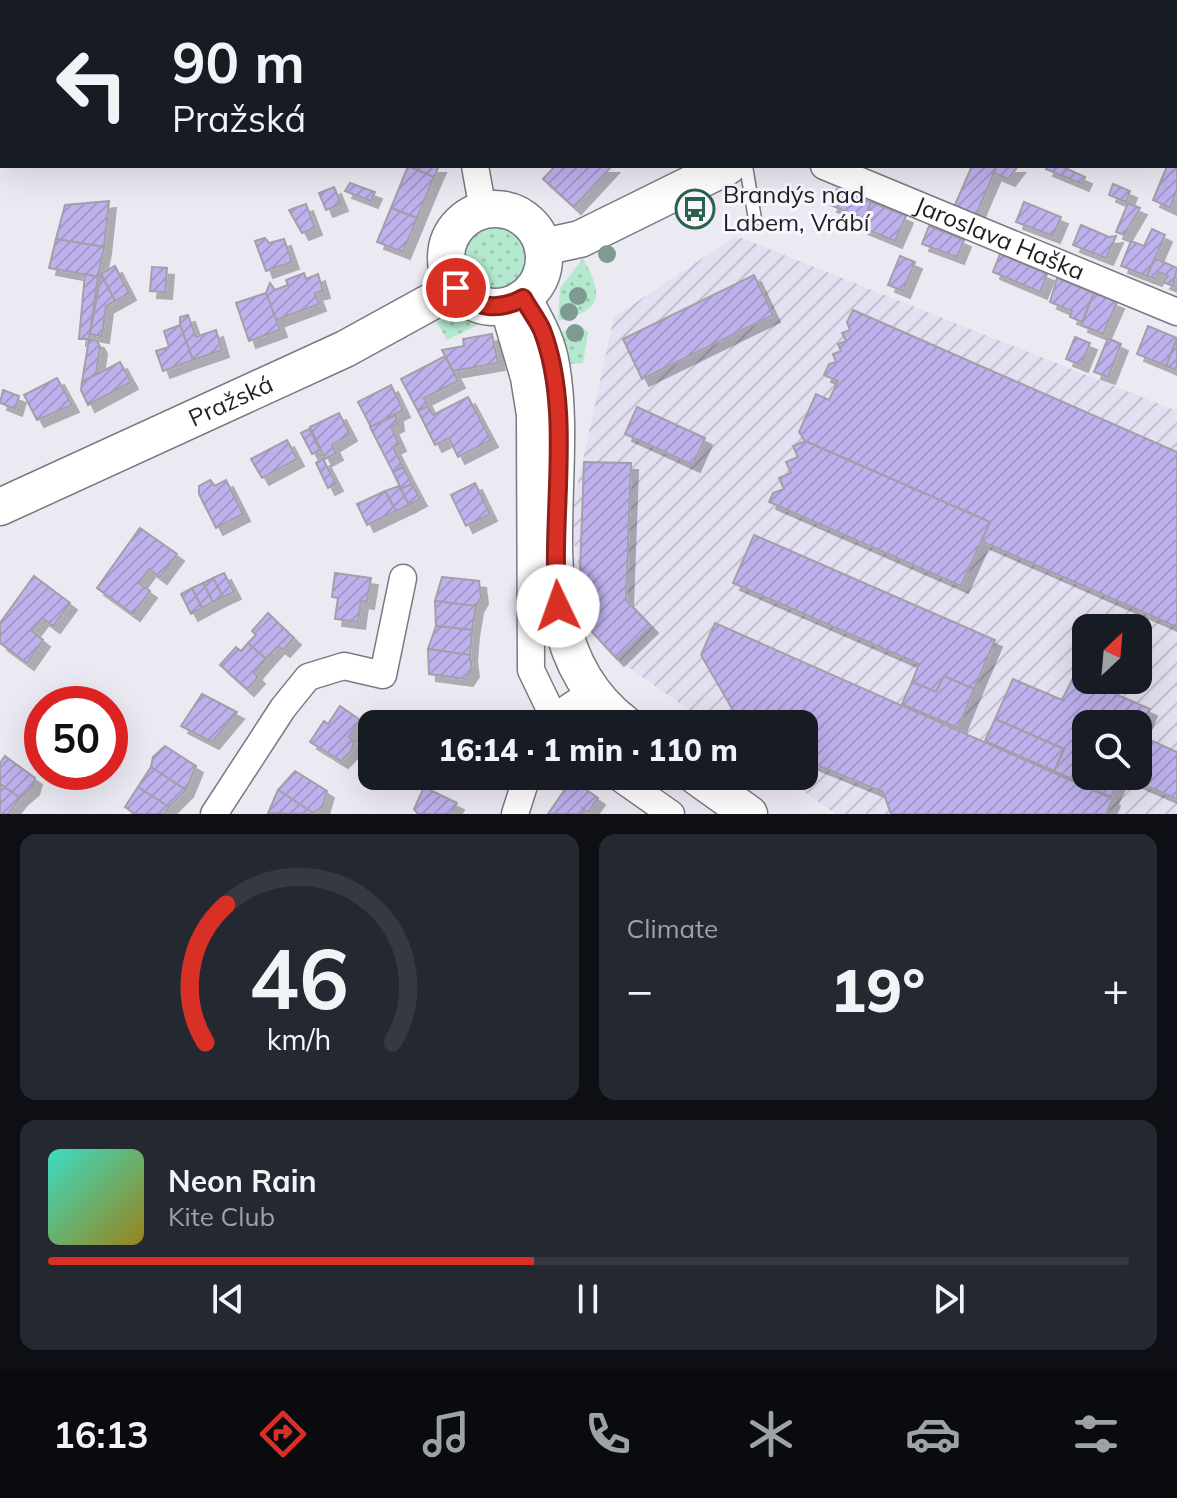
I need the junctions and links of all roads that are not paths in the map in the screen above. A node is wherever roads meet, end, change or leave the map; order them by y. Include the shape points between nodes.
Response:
1 (475, 168) edge
2 (724, 168) edge
3 (746, 168) edge
4 (829, 168) edge
5 (483, 210) junction
6 (755, 219) dead end
7 (543, 247) junction
8 (456, 288) junction
9 (1177, 312) edge
10 (513, 314) junction
11 (0, 507) edge
12 (403, 578) dead end
13 (593, 691) junction
14 (548, 710) edge
15 (568, 710) edge
16 (611, 710) edge
17 (523, 790) edge
18 (637, 790) edge
19 (716, 790) edge
20 (214, 814) edge
21 (515, 814) edge
22 (671, 814) edge
23 (749, 814) edge

1 - 5 street
2 - 7 main road via 580,239
3 - 6 lane
4 - 9 street, Jaroslava Haška
5 - 7 main road via 516,213 533,227
5 - 8 main road via 456,227 447,247 447,268
7 - 10 main road via 538,281
8 - 10 main road via 472,301
8 - 11 main road, Pražská via 345,349
10 - 13 main road via 542,332 554,384 558,606 569,649
10 - 14 street via 530,415 531,670
12 - 20 street via 383,675 344,666 308,677
13 - 15 street
13 - 16 main road
17 - 21 street
18 - 22 street
19 - 23 main road

